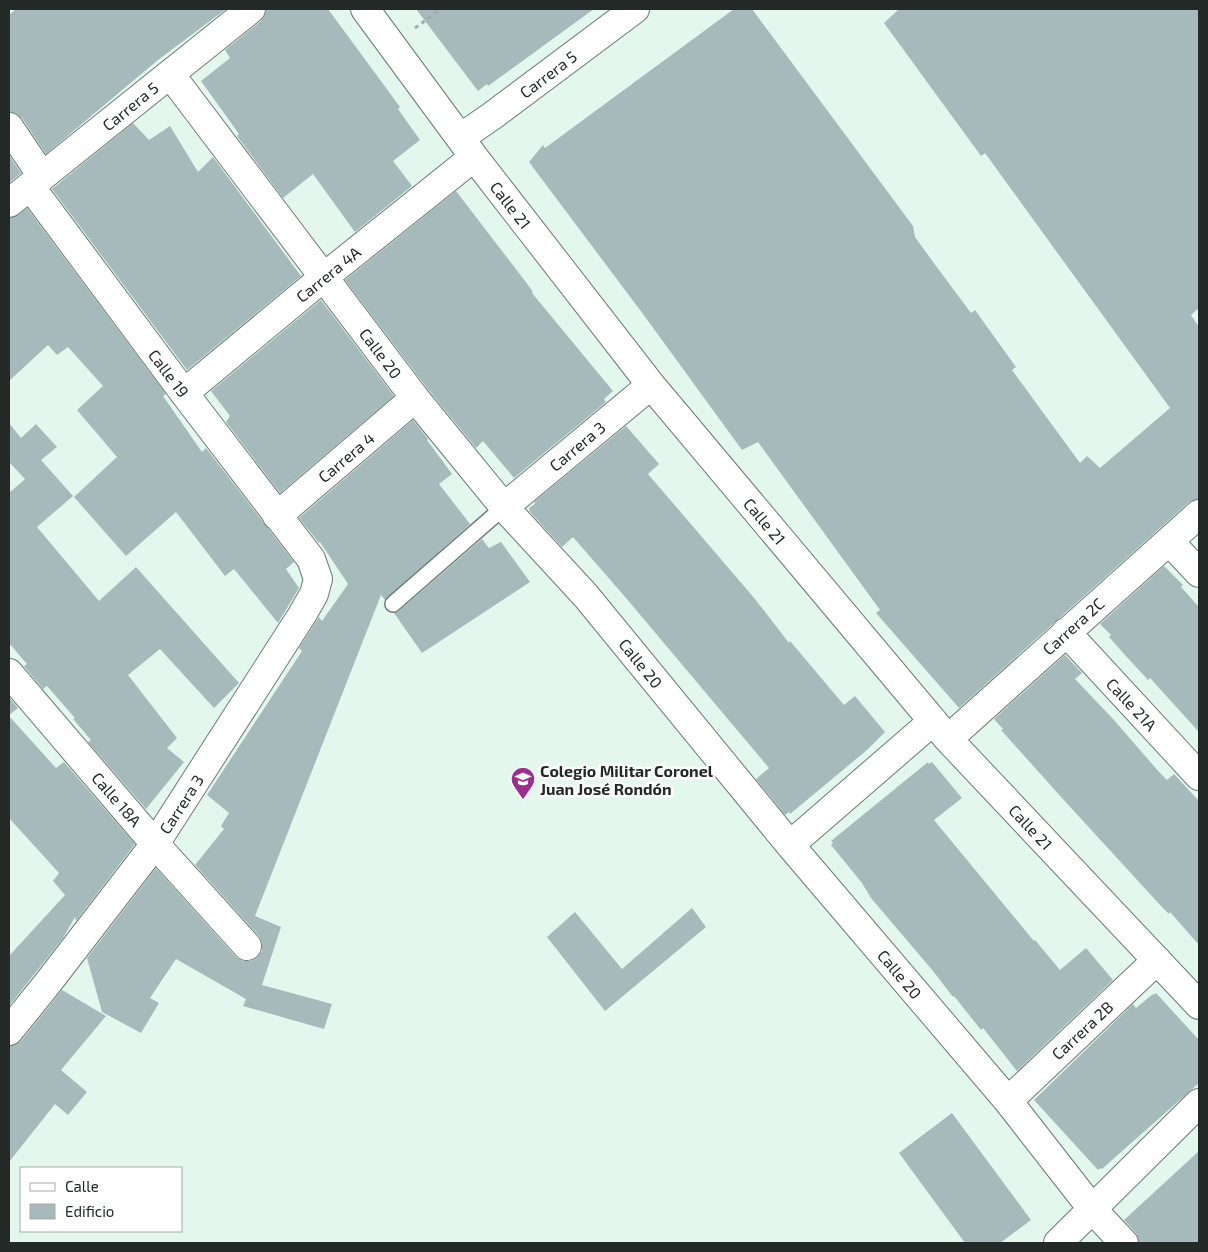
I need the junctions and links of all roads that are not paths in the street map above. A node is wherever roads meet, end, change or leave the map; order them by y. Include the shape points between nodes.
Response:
1 (251, 9) edge
2 (365, 9) edge
3 (635, 9) edge
4 (170, 74) junction
5 (9, 127) edge
6 (467, 148) junction
7 (36, 181) junction
8 (9, 203) edge
9 (324, 277) junction
10 (651, 386) junction
11 (184, 393) junction
12 (415, 398) junction
13 (504, 507) junction
14 (1199, 514) edge
15 (277, 516) junction
16 (1169, 541) junction
17 (311, 559) joint
18 (1199, 573) edge
19 (393, 604) dead end
20 (1066, 632) junction
21 (9, 673) edge
22 (941, 730) junction
23 (1199, 776) edge
24 (155, 844) junction
25 (790, 845) junction
26 (247, 946) dead end
27 (1156, 960) junction
28 (1199, 1005) edge
29 (9, 1031) edge
30 (1008, 1100) junction
31 (1199, 1104) edge
32 (1093, 1210) junction
33 (1058, 1243) edge
34 (1124, 1243) edge

1 - 4 street, Carrera 5
2 - 6 street, Calle 21
3 - 6 street, Carrera 5 via 500,110
4 - 7 street, Carrera 5
4 - 9 street, Calle 20
5 - 7 street, Calle 19
6 - 9 street, Carrera 4A
6 - 10 street, Calle 21
7 - 8 street, Carrera 5
7 - 11 street, Calle 19
9 - 11 street, Carrera 4A
9 - 12 street, Calle 20
10 - 13 street, Carrera 3
10 - 22 street, Calle 21
11 - 15 street, Calle 19
12 - 13 street, Calle 20
12 - 15 street, Carrera 4
13 - 19 lane
13 - 25 street, Calle 20 via 586,596
14 - 16 street, Carrera 2C
15 - 17 street, Calle 19
16 - 18 street
16 - 20 street, Carrera 2C
17 - 24 street, Carrera 3 via 318,579 302,616
20 - 22 street, Carrera 2C
20 - 23 street, Calle 21A
21 - 24 street, Calle 18A
22 - 25 street, Carrera 2C
22 - 27 street, Calle 21
24 - 26 street, Calle 18A
24 - 29 street, Carrera 3
25 - 30 street, Calle 20
27 - 28 street, Calle 21
27 - 30 street, Carrera 2B
30 - 32 street, Calle 20
31 - 32 street
32 - 33 street
32 - 34 street, Calle 20

